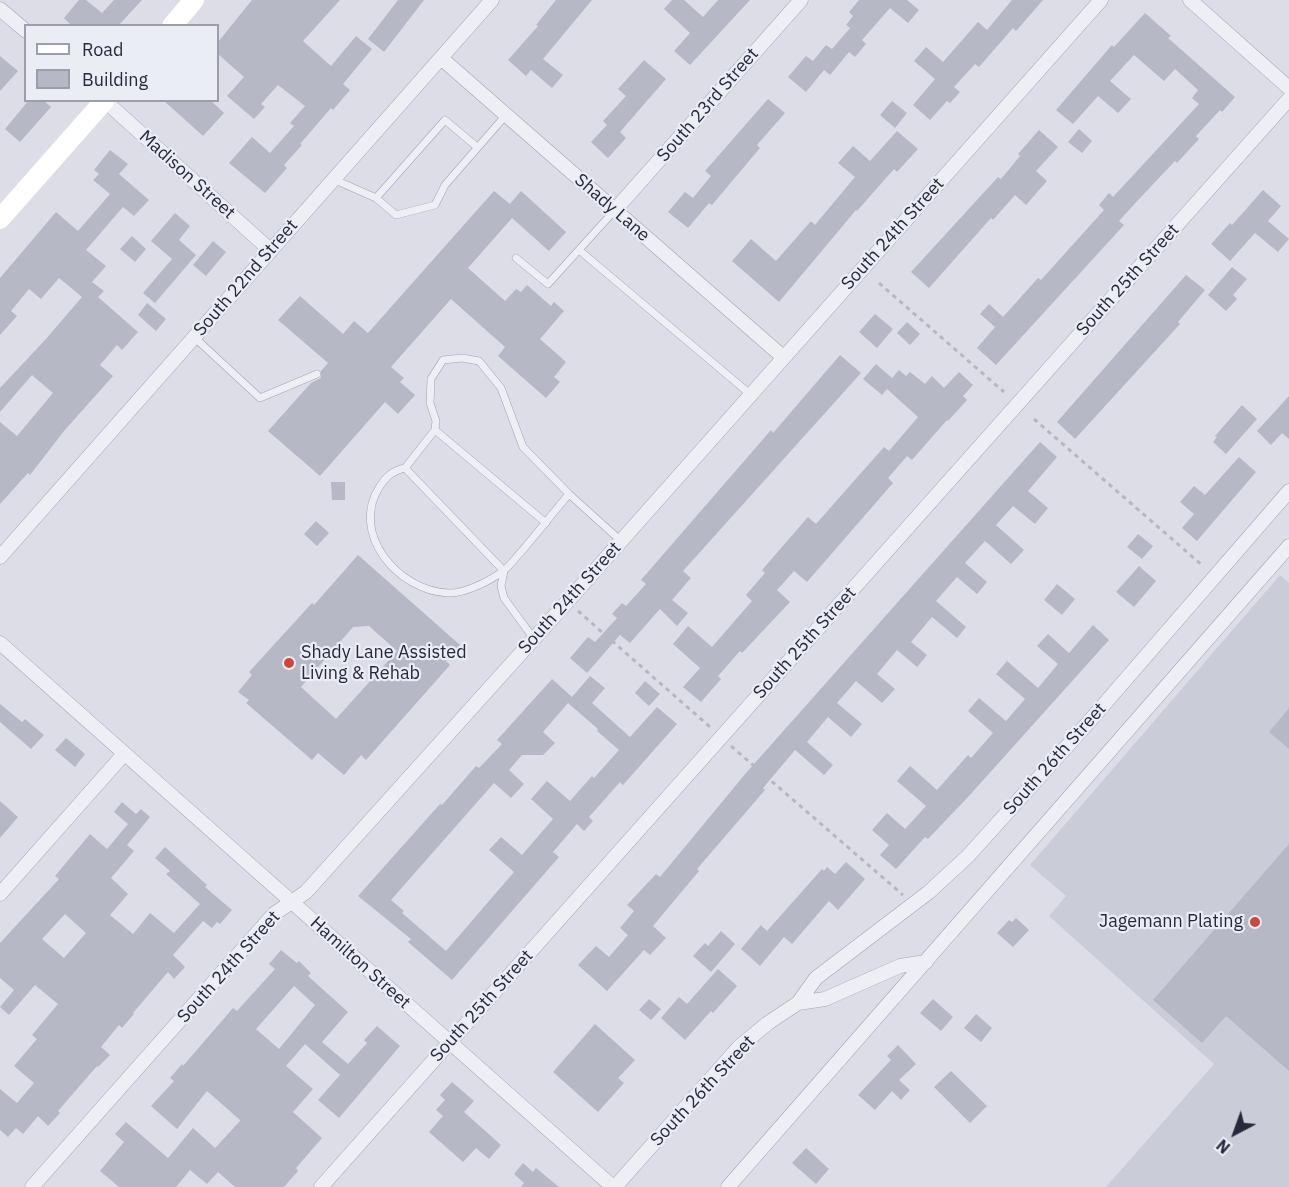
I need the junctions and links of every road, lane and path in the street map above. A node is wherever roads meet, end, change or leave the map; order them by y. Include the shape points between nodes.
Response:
1 (195, 0) edge
2 (492, 0) edge
3 (801, 0) edge
4 (1101, 0) edge
5 (1192, 0) edge
6 (0, 9) edge
7 (174, 24) edge
8 (24, 29) edge
9 (441, 58) junction
10 (1289, 88) edge
11 (1289, 99) edge
12 (103, 102) edge
13 (105, 102) edge
14 (506, 115) junction
15 (477, 147) junction
16 (333, 179) junction
17 (376, 198) junction
18 (615, 210) junction
19 (0, 219) edge
20 (270, 250) junction
21 (579, 250) junction
22 (516, 258) dead end
23 (879, 283) dead end
24 (194, 337) junction
25 (783, 357) junction
26 (317, 374) dead end
27 (1004, 392) dead end
28 (750, 394) junction
29 (1034, 419) dead end
30 (435, 430) junction
31 (405, 468) junction
32 (1289, 491) edge
33 (569, 494) junction
34 (546, 523) junction
35 (621, 541) junction
36 (1289, 546) edge
37 (0, 557) edge
38 (1203, 566) dead end
39 (504, 571) junction
40 (567, 602) junction
41 (534, 639) junction
42 (0, 643) edge
43 (722, 737) junction
44 (124, 754) junction
45 (0, 894) edge
46 (291, 901) junction
47 (913, 904) junction
48 (926, 962) junction
49 (798, 1003) junction
50 (450, 1042) junction
51 (32, 1187) edge
52 (321, 1187) edge
53 (614, 1187) edge
54 (728, 1187) edge

1 - 7 street
2 - 9 street, South 22nd Street
3 - 18 street, South 23rd Street
4 - 25 street, South 24th Street
5 - 10 street
6 - 8 street
9 - 14 street, Shady Lane
9 - 16 street, South 22nd Street
11 - 43 street, South 25th Street
12 - 19 street
13 - 20 street, Madison Street
14 - 15 lane
14 - 18 street, Shady Lane
15 - 17 lane via 445,185 435,205 396,215
15 - 17 lane via 445,120
16 - 17 lane
16 - 20 street, South 22nd Street
18 - 21 lane
18 - 25 street, Shady Lane
20 - 24 street, South 22nd Street
21 - 22 lane via 548,284
21 - 28 lane
23 - 27 path
24 - 26 lane via 260,398
24 - 37 street, South 22nd Street
25 - 28 street, South 24th Street
28 - 35 street, South 24th Street
29 - 38 path
30 - 31 lane
30 - 33 lane via 431,380 443,360 478,361 501,388 523,447
30 - 34 lane
31 - 39 lane
31 - 39 lane via 387,476 370,513 373,539 389,562 421,586 447,593 468,590
32 - 47 street, South 26th Street via 968,856
33 - 34 lane
33 - 35 lane
34 - 39 lane
35 - 40 street, South 24th Street
36 - 48 street, South 26th Street
39 - 41 lane via 504,598
40 - 41 street, South 24th Street
40 - 43 path
41 - 46 street, South 24th Street via 306,892
42 - 44 street, Hamilton Street
43 - 47 path
43 - 50 street, South 25th Street
44 - 45 street
44 - 46 street, Hamilton Street
46 - 50 street, Hamilton Street
46 - 51 street, South 24th Street via 274,914
47 - 49 street, South 26th Street via 816,978
48 - 49 street, South 26th Street via 900,966 825,999
48 - 54 street, South 26th Street
49 - 53 street, South 26th Street via 739,1047
50 - 52 street, South 25th Street
50 - 53 street, Hamilton Street

